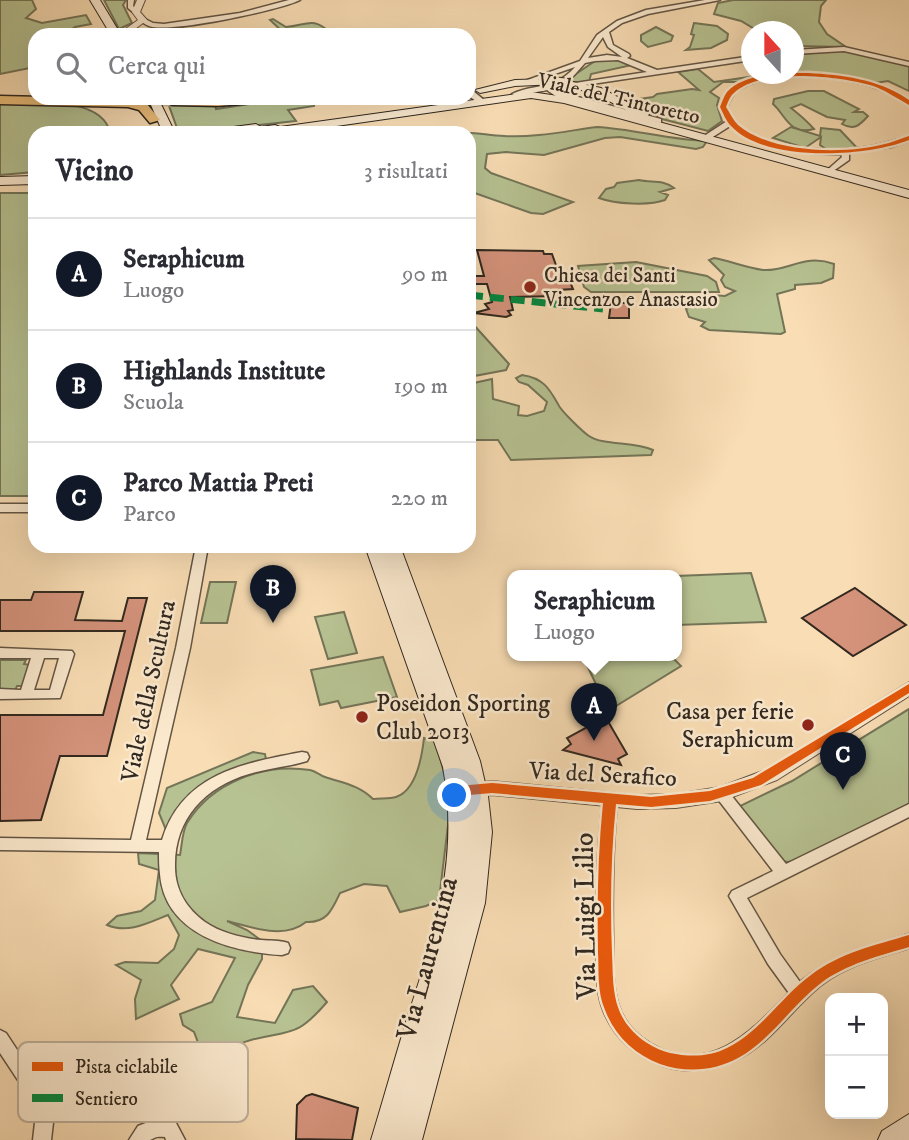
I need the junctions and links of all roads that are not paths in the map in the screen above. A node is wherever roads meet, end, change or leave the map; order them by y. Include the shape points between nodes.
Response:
1 (86, 0) edge
2 (95, 0) edge
3 (131, 0) edge
4 (141, 0) edge
5 (297, 0) edge
6 (717, 0) edge
7 (693, 2) edge
8 (140, 16) junction
9 (102, 28) edge
10 (113, 28) edge
11 (126, 28) edge
12 (605, 31) junction
13 (804, 51) edge
14 (741, 60) edge
15 (582, 61) junction
16 (907, 63) edge
17 (640, 64) junction
18 (685, 68) junction
19 (658, 72) junction
20 (623, 78) junction
21 (526, 82) junction
22 (551, 85) junction
23 (572, 85) junction
24 (28, 95) edge
25 (476, 95) edge
26 (0, 96) edge
27 (476, 96) edge
28 (28, 97) edge
29 (495, 98) junction
30 (909, 103) edge
31 (137, 105) edge
32 (148, 105) edge
33 (155, 105) edge
34 (165, 105) edge
35 (422, 105) edge
36 (426, 105) edge
37 (385, 113) junction
38 (322, 121) junction
39 (658, 121) junction
40 (731, 122) junction
41 (160, 126) edge
42 (276, 126) edge
43 (290, 126) edge
44 (311, 126) edge
45 (708, 137) junction
46 (909, 138) edge
47 (845, 153) junction
48 (831, 170) junction
49 (28, 178) edge
50 (0, 180) edge
51 (909, 192) edge
52 (0, 508) edge
53 (28, 508) edge
54 (201, 553) edge
55 (385, 553) edge
56 (0, 653) edge
57 (39, 654) junction
58 (909, 688) edge
59 (0, 694) edge
60 (26, 694) junction
61 (302, 757) dead end
62 (467, 790) junction
63 (722, 794) junction
64 (610, 800) junction
65 (909, 810) edge
66 (0, 844) edge
67 (137, 845) junction
68 (167, 846) junction
69 (784, 873) junction
70 (909, 941) edge
71 (282, 948) dead end
72 (799, 994) junction
73 (0, 1038) edge
74 (18, 1065) edge
75 (44, 1122) edge
76 (909, 1126) edge
77 (42, 1140) edge
78 (138, 1140) edge
79 (176, 1140) edge
80 (384, 1140) edge
81 (409, 1140) edge
82 (891, 1140) edge

1 - 9 main road
2 - 10 main road
3 - 8 street via 129,6
4 - 8 street
5 - 8 street via 240,15 166,26 152,26
6 - 7 street
7 - 12 street via 630,18
8 - 11 street
12 - 15 street
12 - 17 street via 613,48
13 - 16 street via 841,49
14 - 18 street
15 - 17 street via 612,57
15 - 21 street
15 - 22 street via 575,71
17 - 18 street
17 - 19 street
17 - 20 street via 636,72
18 - 19 street
19 - 20 street
20 - 23 street
21 - 22 main road, Viale del Tintoretto
21 - 25 main road, Viale del Tintoretto via 499,85
22 - 23 main road, Viale del Tintoretto, bridge
22 - 29 street
22 - 39 street via 560,95
23 - 39 main road, Viale del Tintoretto via 597,90
24 - 26 highway
26 - 28 highway
27 - 29 main road, Viale del Tintoretto
29 - 45 main road, Viale del Tintoretto via 561,99
30 - 40 street via 885,89 852,79 783,75 754,80 731,92 723,105
31 - 41 highway
32 - 41 main road
33 - 41 main road
34 - 41 highway
35 - 37 main road, Viale del Tintoretto
36 - 37 main road, Viale del Tintoretto
37 - 38 main road, Viale del Tintoretto
37 - 44 main road, Viale del Tintoretto
38 - 42 main road
38 - 43 main road, Viale del Tintoretto
39 - 45 main road, Viale del Tintoretto
40 - 45 street
40 - 47 street via 779,145
45 - 48 main road, Viale del Tintoretto
46 - 47 street via 876,150
47 - 48 street via 846,158
48 - 51 main road, Viale del Tintoretto
49 - 50 main road
52 - 53 street
54 - 67 street, Viale della Scultura
55 - 62 main road, Via Laurentina via 451,760
56 - 57 street
57 - 60 street
57 - 60 street via 67,654 55,695
58 - 63 street, Via del Serafico via 771,775
59 - 60 street
61 - 68 street via 236,771 212,784 185,810
62 - 64 street, Via del Serafico via 497,788
62 - 80 main road, Via Laurentina via 451,912
62 - 81 main road, Via Laurentina via 481,841 479,882
63 - 64 street, Via del Serafico via 676,801
63 - 69 street
64 - 72 street, Via Luigi Lilio via 605,845 606,989 624,1032 662,1058 708,1062 748,1044
65 - 69 street
66 - 67 street
67 - 68 street
68 - 71 street via 169,885 189,918 237,944
69 - 72 street via 737,896
70 - 72 street, Via Luigi Lilio via 835,966
73 - 74 street
75 - 77 street
76 - 82 main road
78 - 79 street via 153,1127 170,1129

